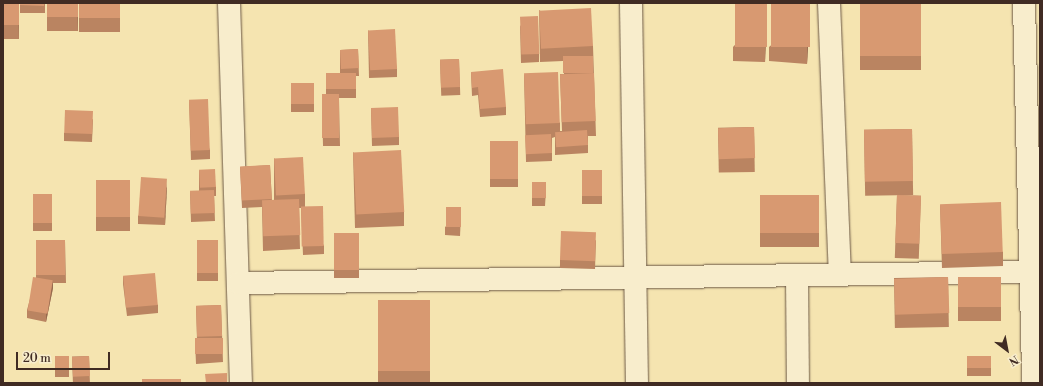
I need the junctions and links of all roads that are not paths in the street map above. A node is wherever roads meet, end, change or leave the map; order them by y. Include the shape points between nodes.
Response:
1 (229, 3) edge
2 (631, 3) edge
3 (829, 3) edge
4 (1024, 3) edge
5 (1030, 272) junction
6 (840, 274) junction
7 (797, 275) junction
8 (635, 278) junction
9 (239, 283) junction
10 (241, 383) edge
11 (637, 383) edge
12 (798, 383) edge
13 (1033, 383) edge

1 - 9 street
2 - 8 street
3 - 6 street
4 - 5 street
5 - 6 street
5 - 13 street
6 - 7 street
7 - 8 street
7 - 12 street
8 - 9 street
8 - 11 street
9 - 10 street

